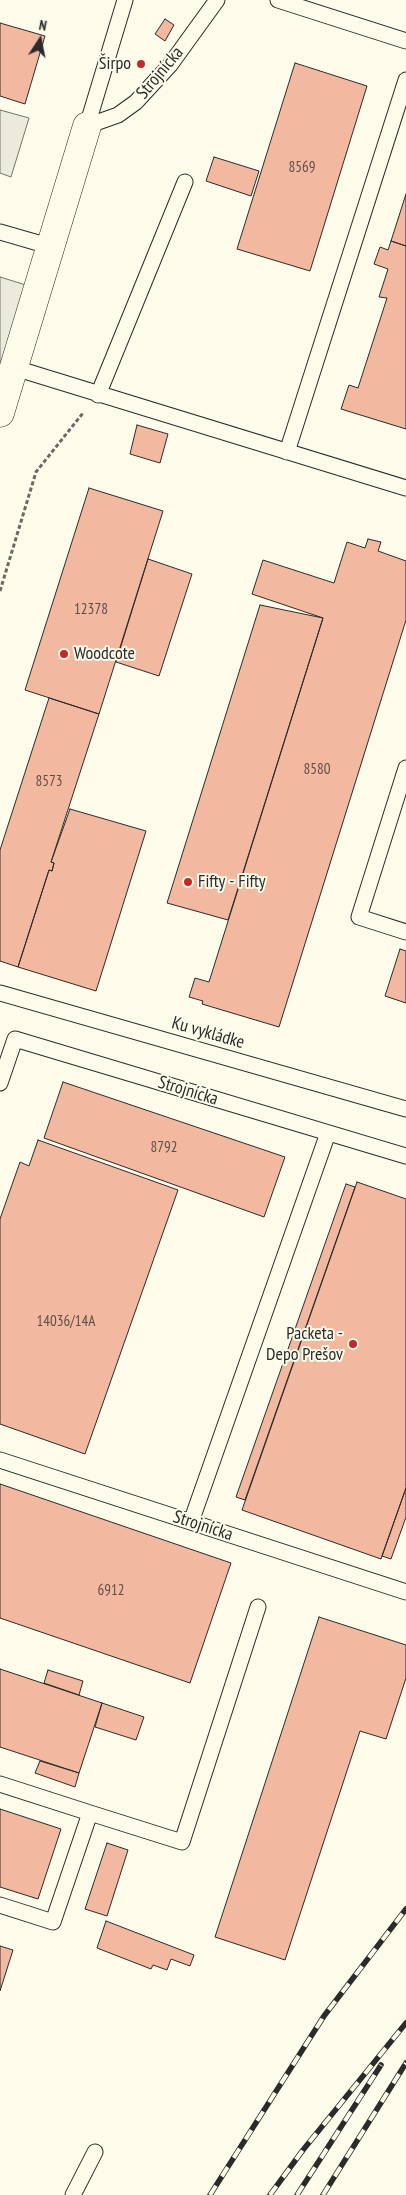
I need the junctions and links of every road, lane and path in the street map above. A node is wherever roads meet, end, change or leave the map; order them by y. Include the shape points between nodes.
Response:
1 (126, 0) edge
2 (217, 0) edge
3 (278, 0) edge
4 (406, 41) edge
5 (406, 80) edge
6 (87, 126) junction
7 (185, 182) dead end
8 (0, 232) edge
9 (52, 247) junction
10 (15, 368) junction
11 (98, 395) junction
12 (0, 413) edge
13 (287, 452) junction
14 (406, 488) edge
15 (0, 591) edge
16 (406, 768) edge
17 (406, 932) edge
18 (0, 993) edge
19 (0, 1083) edge
20 (406, 1109) edge
21 (328, 1132) junction
22 (406, 1156) edge
23 (0, 1460) edge
24 (191, 1522) junction
25 (406, 1592) edge
26 (258, 1608) dead end
27 (0, 1784) edge
28 (90, 1812) junction
29 (0, 1905) edge
30 (95, 2152) dead end
31 (73, 2195) edge

1 - 6 lane
2 - 6 lane, Strojnícka via 170,65 136,102 118,115
3 - 4 lane
5 - 13 lane
6 - 9 street
7 - 11 lane
8 - 9 lane
9 - 10 street
10 - 11 lane
10 - 12 street
11 - 13 lane
11 - 15 path via 36,472
13 - 14 lane
16 - 17 lane via 359,917
18 - 20 lane, Ku vykládke
19 - 21 lane, Strojnícka via 15,1040
21 - 22 lane, Strojnícka
21 - 24 lane
23 - 24 lane, Strojnícka
24 - 25 lane, Strojnícka
26 - 28 lane via 182,1842
27 - 28 lane
28 - 29 lane via 53,1922
30 - 31 lane

